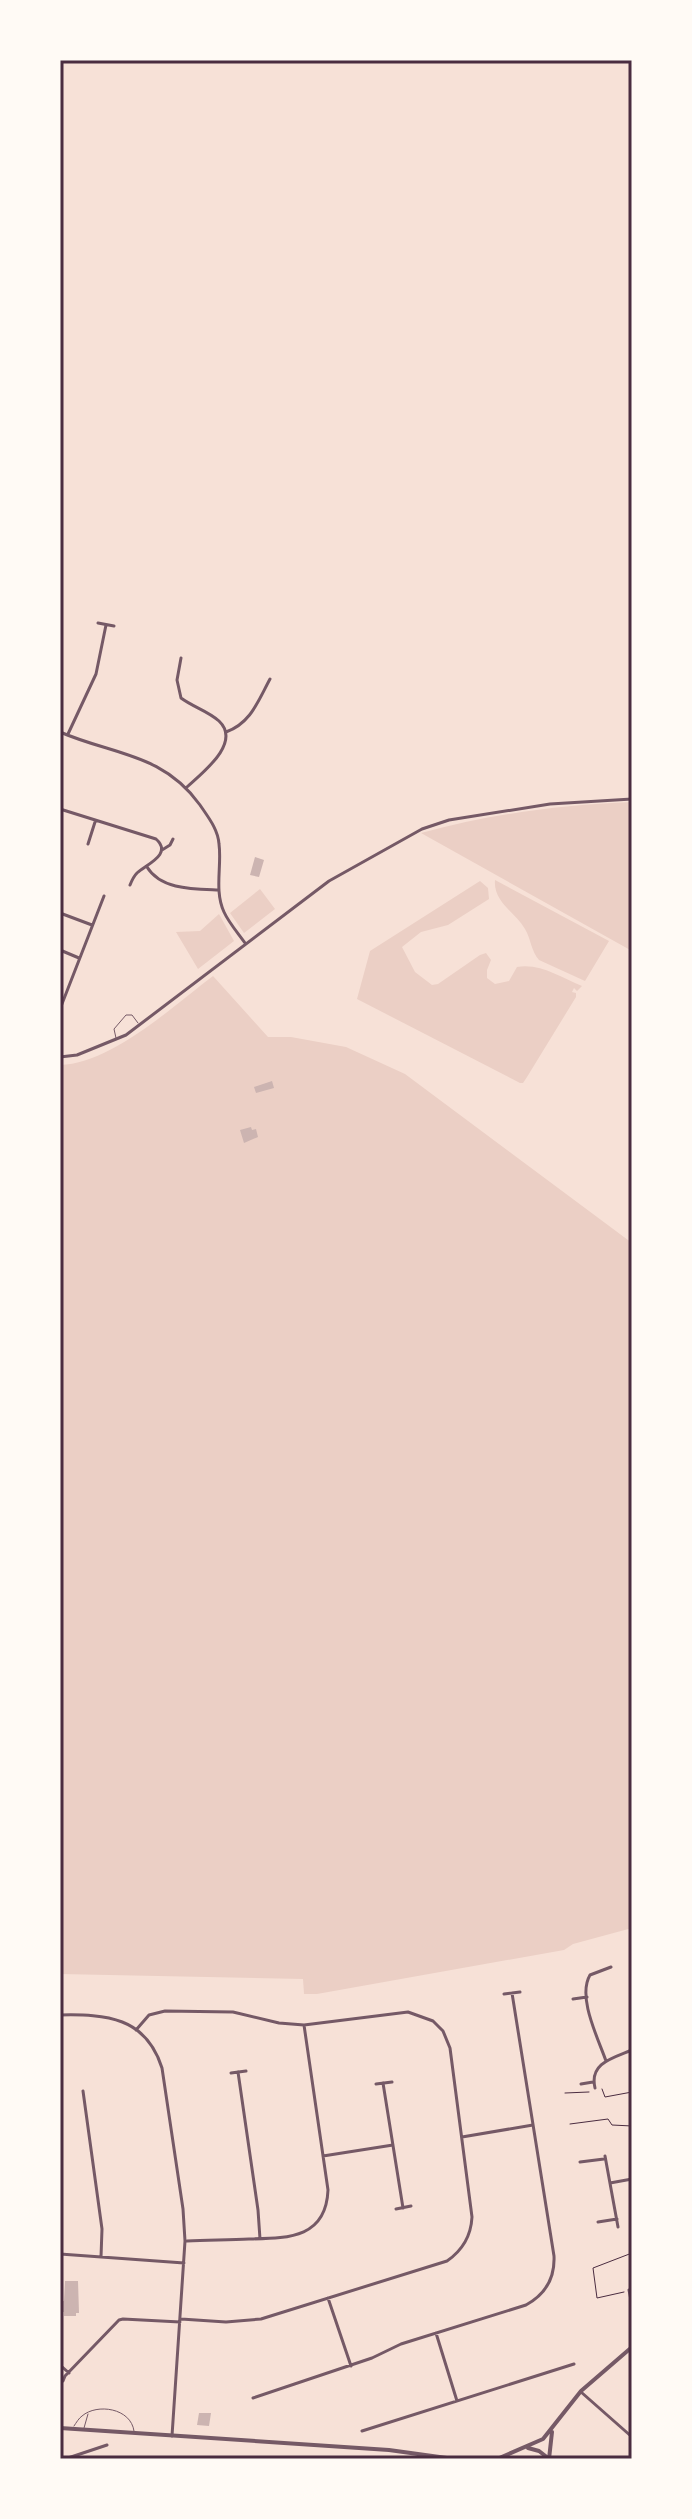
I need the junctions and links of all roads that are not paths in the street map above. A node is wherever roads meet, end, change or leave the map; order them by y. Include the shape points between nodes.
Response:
1 (98, 623) dead end
2 (106, 625) junction
3 (114, 626) dead end
4 (181, 658) dead end
5 (171, 665) dead end
6 (180, 666) junction
7 (270, 679) dead end
8 (60, 732) edge
9 (225, 732) junction
10 (67, 735) junction
11 (187, 788) junction
12 (632, 799) edge
13 (60, 809) edge
14 (95, 822) junction
15 (173, 839) dead end
16 (88, 844) dead end
17 (162, 850) junction
18 (147, 867) junction
19 (130, 885) dead end
20 (194, 889) junction
21 (219, 890) junction
22 (104, 896) dead end
23 (193, 897) dead end
24 (60, 913) edge
25 (92, 925) junction
26 (245, 943) junction
27 (60, 950) edge
28 (80, 958) junction
29 (60, 1009) edge
30 (139, 1025) junction
31 (117, 1040) junction
32 (60, 1057) edge
33 (611, 1967) dead end
34 (603, 1969) junction
35 (604, 1977) dead end
36 (520, 1992) dead end
37 (512, 1993) junction
38 (504, 1994) dead end
39 (587, 1997) junction
40 (573, 1999) dead end
41 (60, 2015) edge
42 (304, 2025) junction
43 (136, 2030) junction
44 (632, 2050) edge
45 (606, 2061) junction
46 (246, 2071) dead end
47 (238, 2072) junction
48 (231, 2073) dead end
49 (392, 2082) dead end
50 (594, 2082) junction
51 (383, 2083) junction
52 (376, 2084) dead end
53 (581, 2084) dead end
54 (595, 2088) dead end
55 (83, 2091) dead end
56 (533, 2125) junction
57 (462, 2137) junction
58 (393, 2145) junction
59 (323, 2156) junction
60 (580, 2162) dead end
61 (632, 2179) edge
62 (610, 2183) junction
63 (411, 2206) dead end
64 (403, 2208) junction
65 (396, 2209) dead end
66 (617, 2219) junction
67 (598, 2222) dead end
68 (618, 2227) dead end
69 (260, 2239) junction
70 (185, 2241) junction
71 (60, 2254) edge
72 (101, 2257) junction
73 (184, 2263) junction
74 (629, 2290) road end
75 (328, 2298) junction
76 (621, 2301) road end
77 (632, 2302) edge
78 (181, 2321) junction
79 (436, 2333) junction
80 (632, 2347) edge
81 (574, 2364) dead end
82 (60, 2365) edge
83 (351, 2366) junction
84 (561, 2368) junction
85 (69, 2373) junction
86 (564, 2376) dead end
87 (63, 2381) dead end
88 (581, 2391) junction
89 (253, 2398) dead end
90 (457, 2401) junction
91 (89, 2412) junction
92 (382, 2425) junction
93 (60, 2428) edge
94 (72, 2429) junction
95 (84, 2430) junction
96 (552, 2430) junction
97 (362, 2431) dead end
98 (385, 2433) dead end
99 (134, 2434) junction
100 (172, 2436) junction
101 (632, 2437) edge
102 (85, 2445) dead end
103 (107, 2445) dead end
104 (526, 2448) junction
105 (88, 2452) junction
106 (515, 2452) junction
107 (65, 2459) edge
108 (454, 2459) edge
109 (497, 2459) edge
110 (508, 2459) edge
111 (549, 2459) edge

1 - 2 street
2 - 3 street
2 - 10 street via 96,674
4 - 6 street
5 - 6 street
6 - 9 street via 181,698 219,721
7 - 9 street via 246,721
8 - 10 street
9 - 11 street via 224,747
10 - 11 street via 149,761
11 - 21 street via 219,838
12 - 26 street via 550,804 422,829 329,881
13 - 14 street
14 - 16 street
14 - 17 street via 156,839
15 - 17 street
17 - 18 street
18 - 19 street
18 - 20 street via 155,879
20 - 21 street
20 - 23 street
21 - 26 street via 224,912
22 - 25 street
24 - 25 street
25 - 28 street
26 - 30 street
27 - 28 street
28 - 29 street
30 - 31 street
30 - 31 lane via 126,1015 114,1029
31 - 32 street
33 - 34 street
34 - 35 street
34 - 39 street via 588,1979
36 - 37 street
37 - 38 street
37 - 56 street
39 - 40 street
39 - 45 street
41 - 43 street via 108,2016
42 - 43 street via 225,2011 165,2011 149,2015
42 - 57 street via 401,2012 433,2021 450,2048
42 - 59 street
43 - 70 street via 154,2049 162,2068
44 - 45 street
45 - 50 street
46 - 47 street
47 - 48 street
47 - 69 street
49 - 51 street
50 - 53 street
50 - 54 street
51 - 52 street
51 - 58 street
55 - 72 street via 102,2229
56 - 57 street
56 - 79 street via 554,2256 549,2284 526,2305
57 - 75 street via 472,2217 468,2238 456,2255
58 - 59 street
58 - 64 street
59 - 69 street via 327,2199 318,2220 297,2236
60 - 62 street via 605,2157
61 - 62 street
62 - 66 street
63 - 64 street
64 - 65 street
66 - 67 street
66 - 68 street
69 - 70 street
70 - 73 street
71 - 72 street
72 - 73 street
73 - 78 street
74 - 77 street
75 - 78 street via 249,2321
75 - 83 street
76 - 77 street
78 - 85 street via 119,2320
78 - 100 street
79 - 83 street
79 - 90 street
80 - 88 street
81 - 84 street
82 - 85 street
83 - 89 street
84 - 86 street
84 - 90 street
85 - 87 street
88 - 96 street
88 - 101 street
90 - 92 street
91 - 94 lane
91 - 95 lane
91 - 99 lane via 126,2414
92 - 97 street
92 - 98 street
93 - 94 street
94 - 95 street
95 - 99 street
96 - 104 street
96 - 111 street
99 - 100 street
100 - 108 street
102 - 105 street
103 - 105 street
104 - 106 street
104 - 111 street
105 - 107 street
106 - 109 street
106 - 110 street

